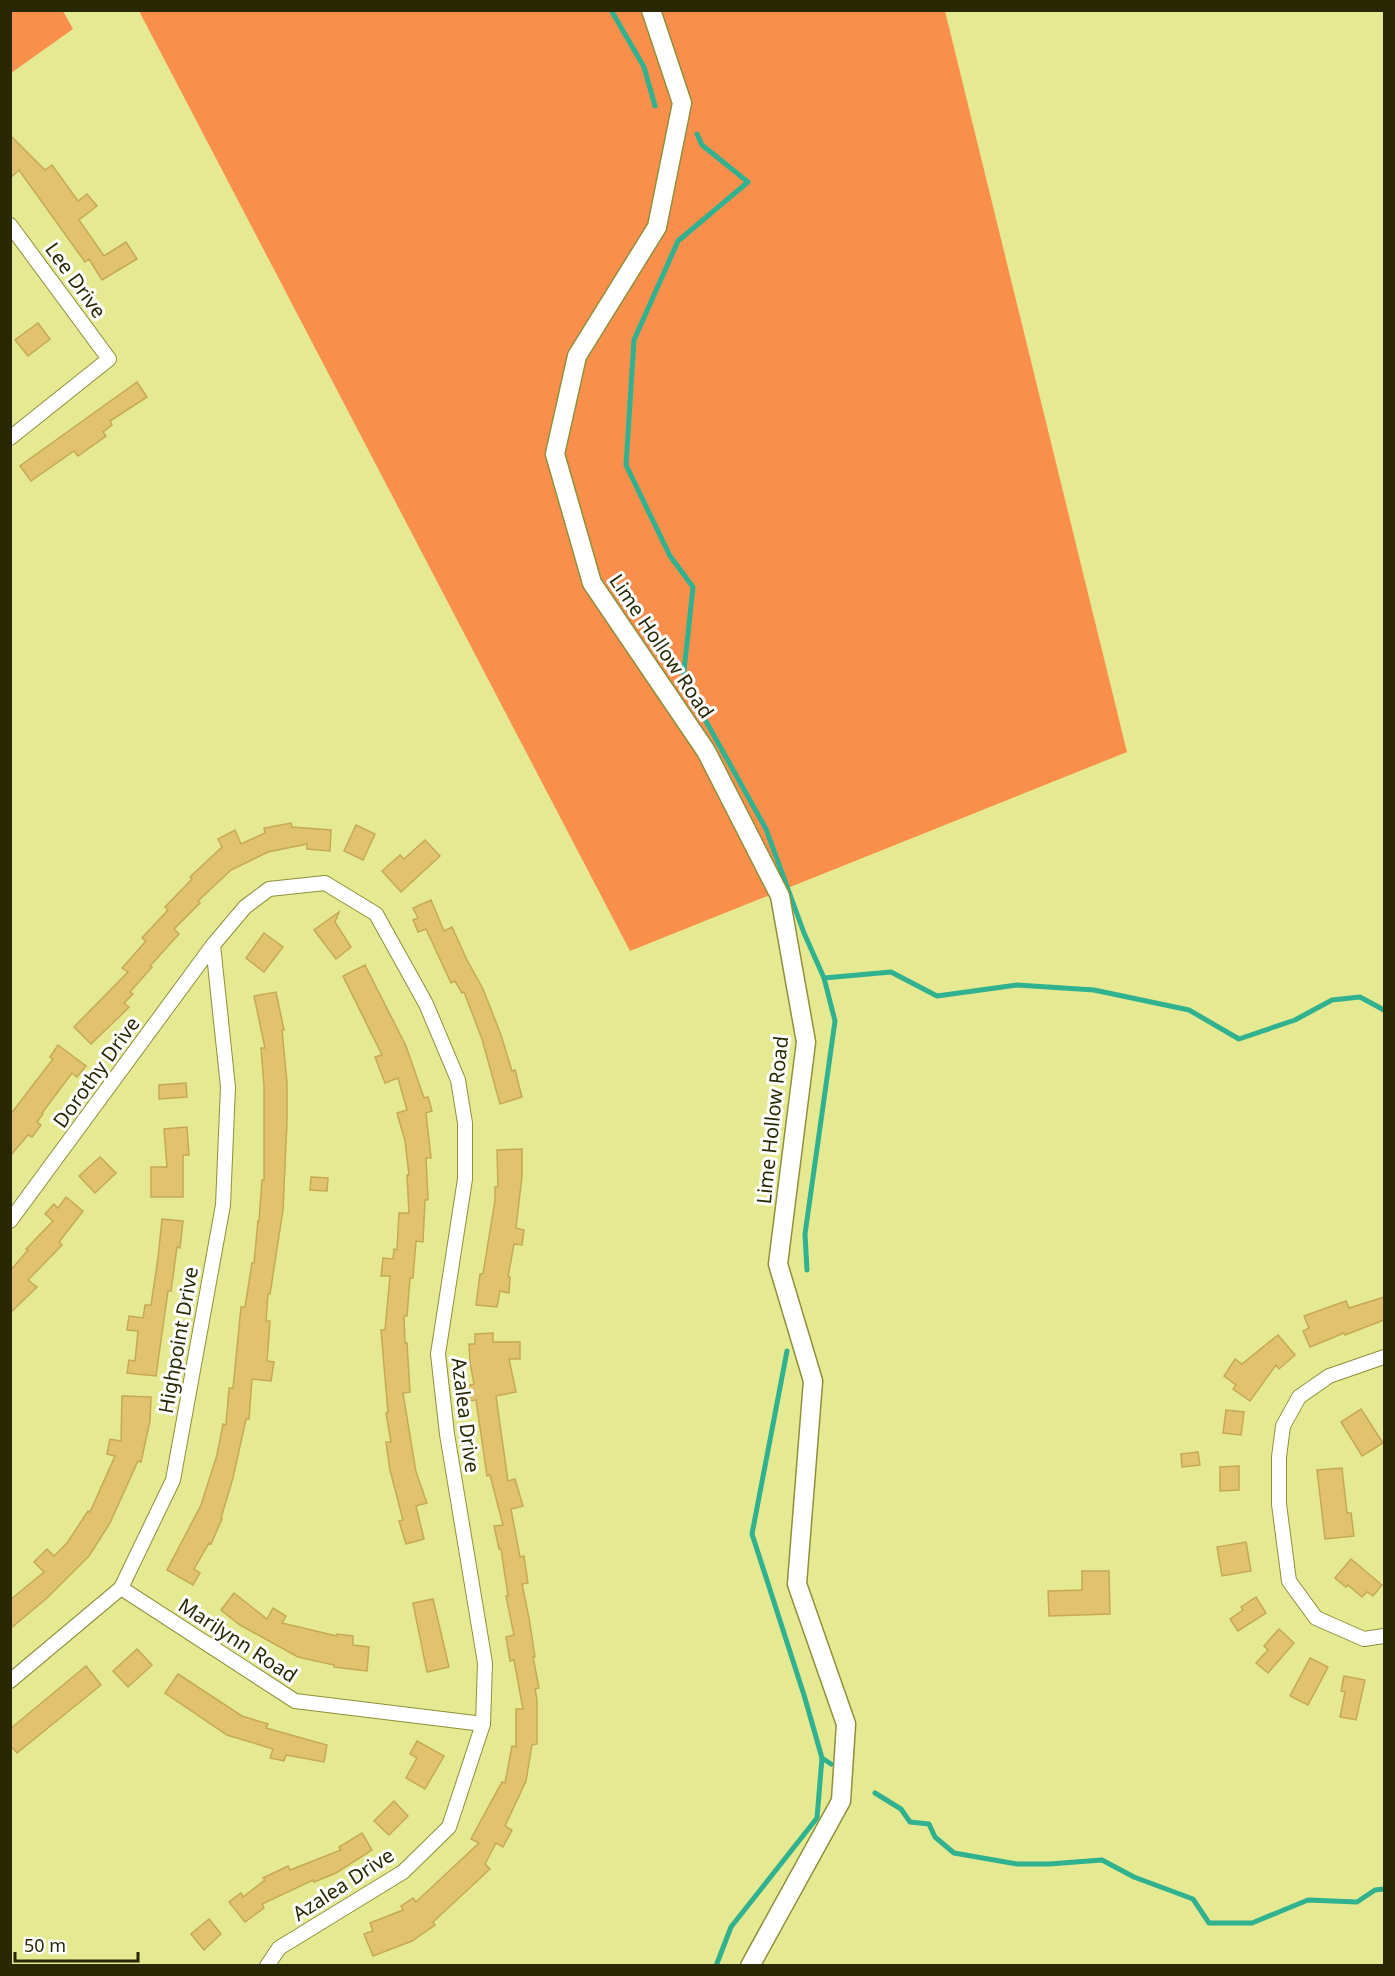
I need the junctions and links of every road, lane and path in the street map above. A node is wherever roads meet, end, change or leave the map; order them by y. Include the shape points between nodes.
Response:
1 (651, 10) edge
2 (10, 225) edge
3 (10, 438) edge
4 (213, 945) junction
5 (10, 1221) edge
6 (1384, 1358) edge
7 (121, 1588) junction
8 (1384, 1636) edge
9 (10, 1681) edge
10 (483, 1724) junction
11 (267, 1965) edge
12 (750, 1965) edge

1 - 12 street, Lime Hollow Road via 682,103 657,227 578,356 555,454 592,583 705,751 780,896 806,1042 778,1264 813,1381 797,1584 846,1724 841,1801
2 - 3 street, Lee Drive via 110,359
4 - 5 street, Dorothy Drive
4 - 7 street, Highpoint Drive via 228,1087 223,1205 173,1480
4 - 10 street, Azalea Drive via 245,907 269,889 325,883 376,914 426,1004 458,1080 465,1123 465,1179 438,1354 447,1434 485,1663
6 - 8 street via 1329,1376 1299,1397 1283,1426 1279,1456 1279,1504 1289,1581 1316,1618 1364,1639
7 - 9 street, Highpoint Drive
7 - 10 street, Marilynn Road via 295,1701
10 - 11 street, Azalea Drive via 449,1827 403,1872 279,1948

